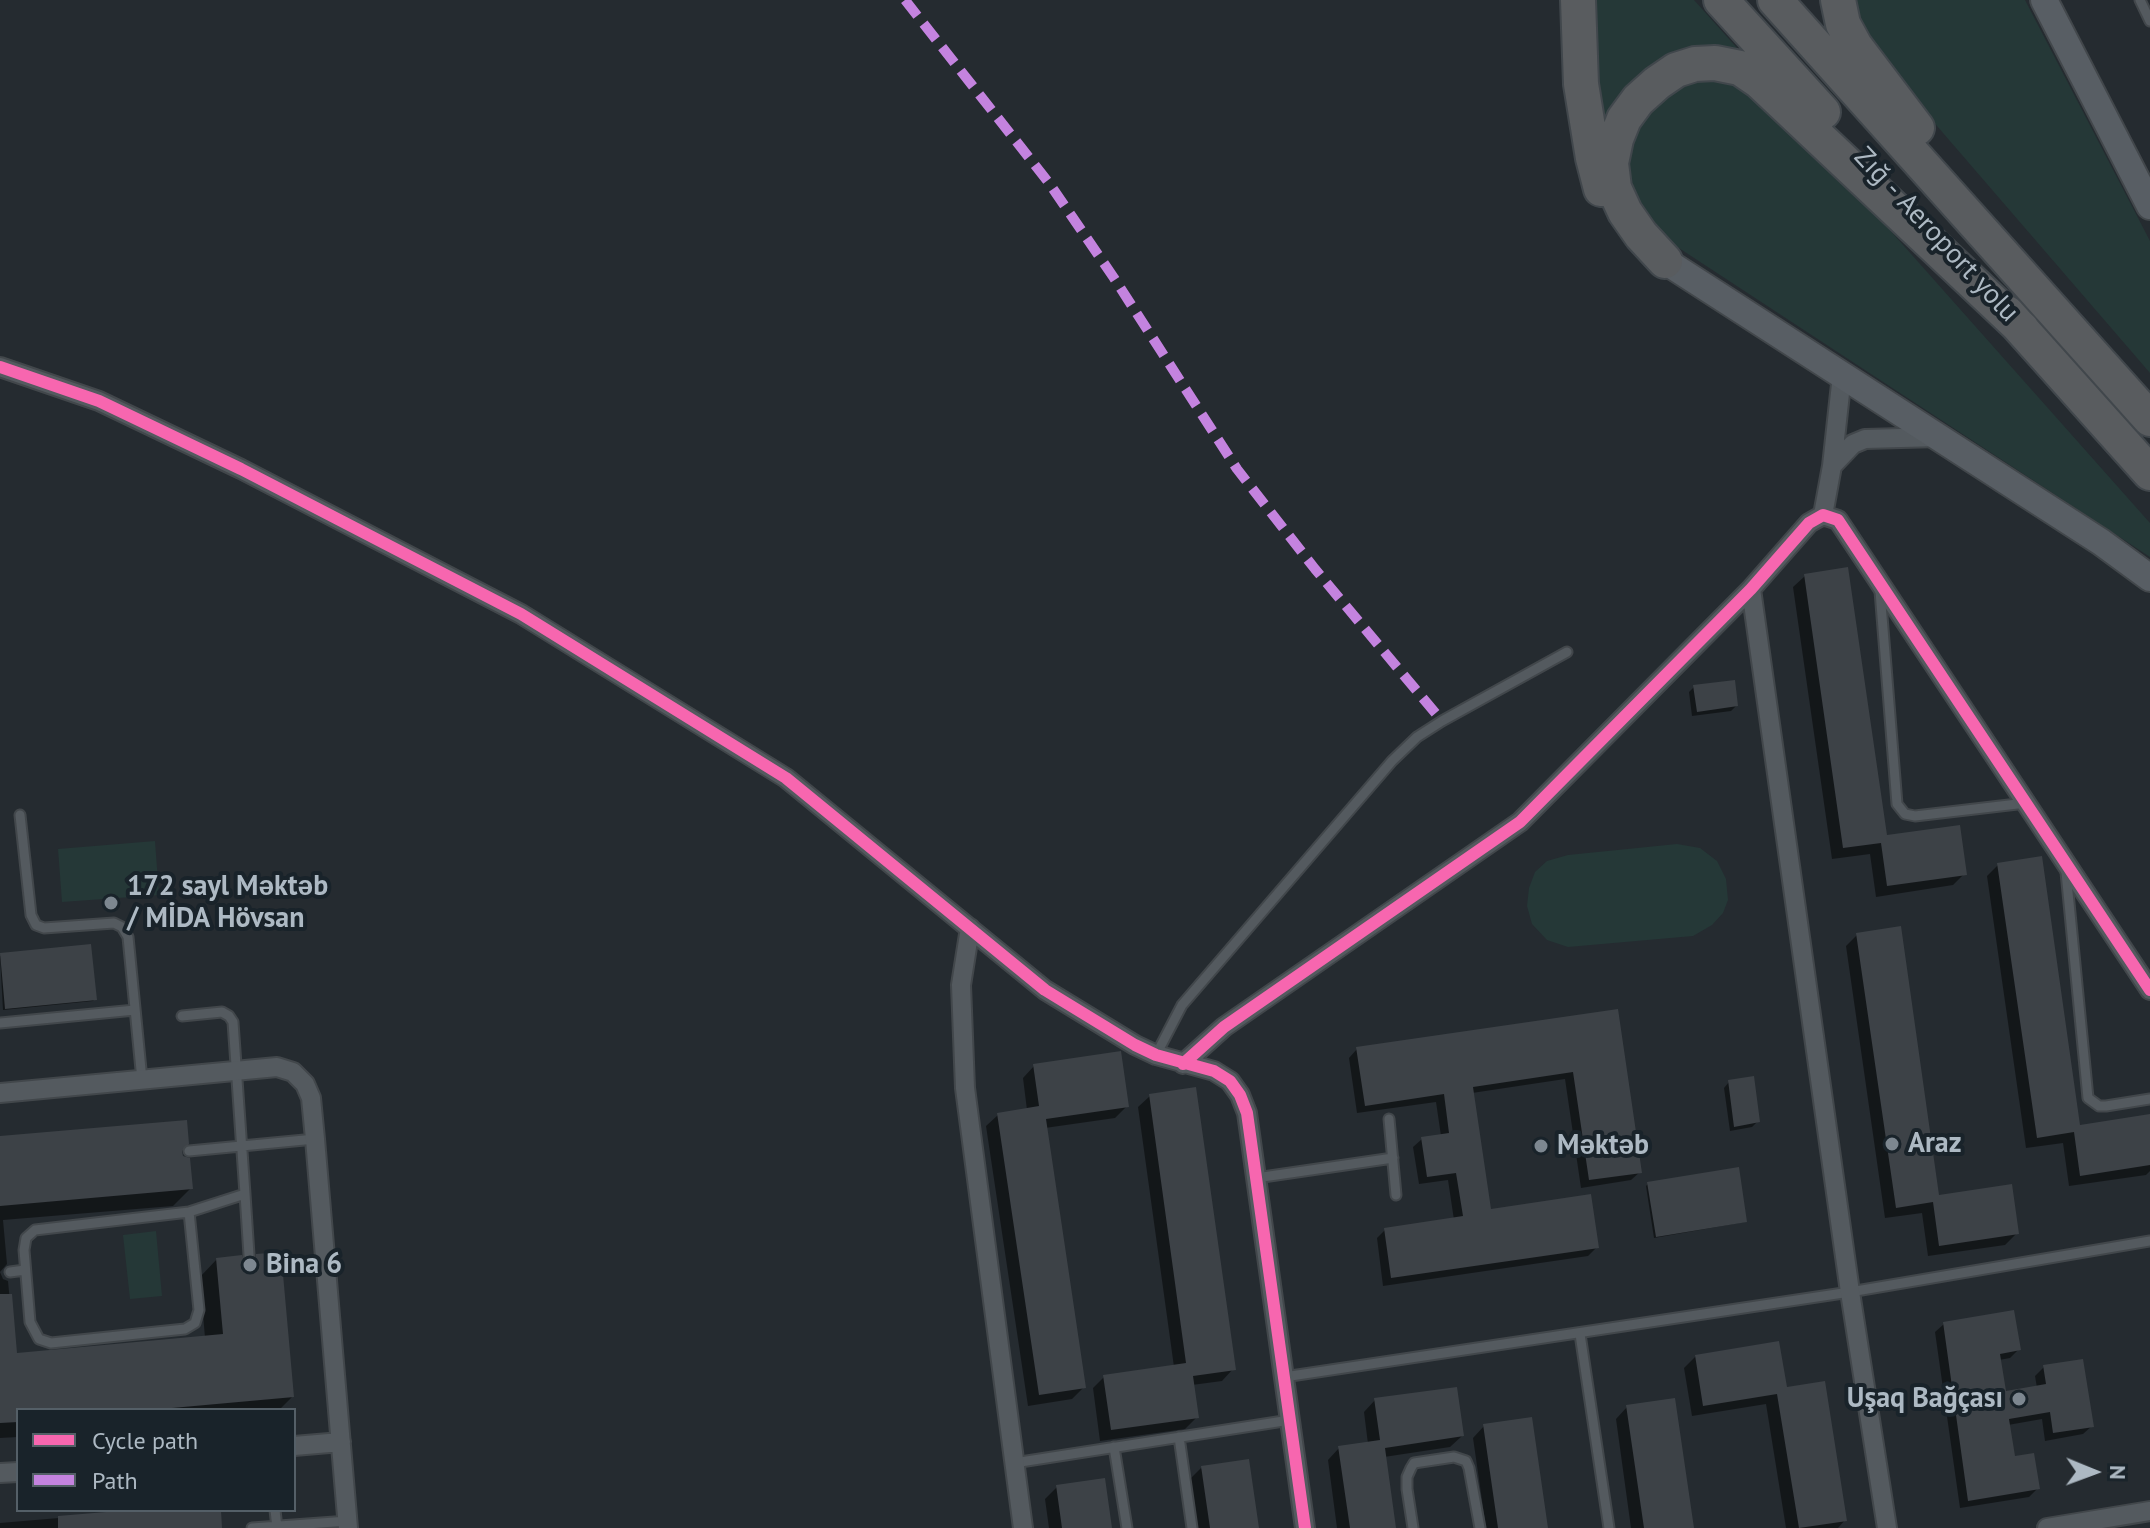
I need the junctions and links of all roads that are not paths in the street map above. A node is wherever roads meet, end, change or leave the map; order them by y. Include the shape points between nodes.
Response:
1 (1578, 0) edge
2 (1721, 0) edge
3 (1775, 0) edge
4 (1838, 0) edge
5 (2044, 0) edge
6 (2140, 0) edge
7 (2150, 21) edge
8 (2150, 206) edge
9 (1665, 261) junction
10 (2051, 308) junction
11 (2022, 329) junction
12 (0, 367) edge
13 (1842, 375) junction
14 (2150, 419) edge
15 (1939, 437) junction
16 (1832, 466) junction
17 (2150, 473) edge
18 (1823, 515) junction
19 (2150, 578) edge
20 (1880, 583) junction
21 (1751, 589) junction
22 (1567, 652) dead end
23 (2026, 803) junction
24 (20, 815) dead end
25 (2066, 862) junction
26 (970, 928) junction
27 (2150, 990) edge
28 (135, 1010) junction
29 (182, 1016) dead end
30 (0, 1023) edge
31 (1156, 1055) junction
32 (1183, 1064) junction
33 (236, 1071) junction
34 (142, 1080) junction
35 (0, 1093) edge
36 (2150, 1099) edge
37 (1389, 1119) dead end
38 (315, 1139) junction
39 (242, 1146) junction
40 (189, 1151) dead end
41 (1393, 1158) junction
42 (1256, 1178) junction
43 (245, 1194) junction
44 (1396, 1195) dead end
45 (189, 1212) junction
46 (2150, 1241) edge
47 (249, 1255) dead end
48 (25, 1270) junction
49 (10, 1272) dead end
50 (1850, 1292) junction
51 (1580, 1334) junction
52 (1284, 1377) junction
53 (1290, 1420) junction
54 (1179, 1437) junction
55 (341, 1442) junction
56 (296, 1446) edge
57 (1114, 1447) junction
58 (1014, 1463) junction
59 (2150, 1511) edge
60 (348, 1524) edge
61 (277, 1527) edge
62 (252, 1528) edge
63 (1023, 1528) edge
64 (1127, 1528) edge
65 (1192, 1528) edge
66 (1305, 1528) edge
67 (1413, 1528) edge
68 (1480, 1528) edge
69 (1609, 1528) edge
70 (1887, 1528) edge
71 (2047, 1528) edge

1 - 9 highway via 1581,84 1597,181 1623,228
2 - 11 highway, Zığ - Aeroport yolu
3 - 10 highway, Zığ - Aeroport yolu
4 - 10 highway via 1855,46
5 - 8 street
6 - 7 lane
9 - 11 highway via 1633,224 1614,188 1611,163 1616,139 1631,110 1657,83 1676,70 1715,63 1740,68 1759,81
9 - 13 street
10 - 14 highway, Zığ - Aeroport yolu
11 - 17 highway, Zığ - Aeroport yolu
12 - 26 street via 99,401 521,614 786,778
13 - 15 street
13 - 16 street
15 - 16 street via 1865,439
15 - 19 street
16 - 18 street
18 - 20 street via 1838,520
18 - 21 street via 1809,523
20 - 23 street
20 - 23 lane via 1897,804 1915,816
21 - 32 street via 1520,822 1224,1027
21 - 50 street
22 - 31 lane via 1442,721 1392,761 1182,1005
23 - 25 street
24 - 28 lane via 36,925 122,927 128,937
25 - 27 street
25 - 36 lane via 2088,1098 2099,1106
26 - 31 street via 1045,990
26 - 58 street via 961,985 965,1088
28 - 30 lane
28 - 34 lane
29 - 33 lane via 229,1016
31 - 32 street
32 - 42 street via 1214,1071 1240,1095
33 - 34 street
33 - 38 street via 277,1067 293,1072 311,1098
33 - 39 lane
34 - 35 street
37 - 41 lane
38 - 39 lane
38 - 55 street
39 - 40 lane
39 - 43 lane
41 - 42 lane
41 - 44 lane
42 - 52 street
43 - 45 lane
43 - 47 lane
45 - 48 lane via 35,1230 26,1238
45 - 48 lane via 199,1310 195,1323 185,1329 51,1343 39,1339 30,1322
46 - 50 lane
48 - 49 lane
50 - 51 lane
50 - 70 street
51 - 52 lane
51 - 69 lane
52 - 53 street
53 - 54 lane
53 - 66 street
54 - 57 lane
54 - 65 lane
55 - 56 street
55 - 60 street
57 - 58 lane
57 - 64 lane
58 - 63 street
59 - 71 street
60 - 61 lane
61 - 62 lane
67 - 68 lane via 1407,1489 1411,1468 1414,1463 1454,1457 1469,1468

